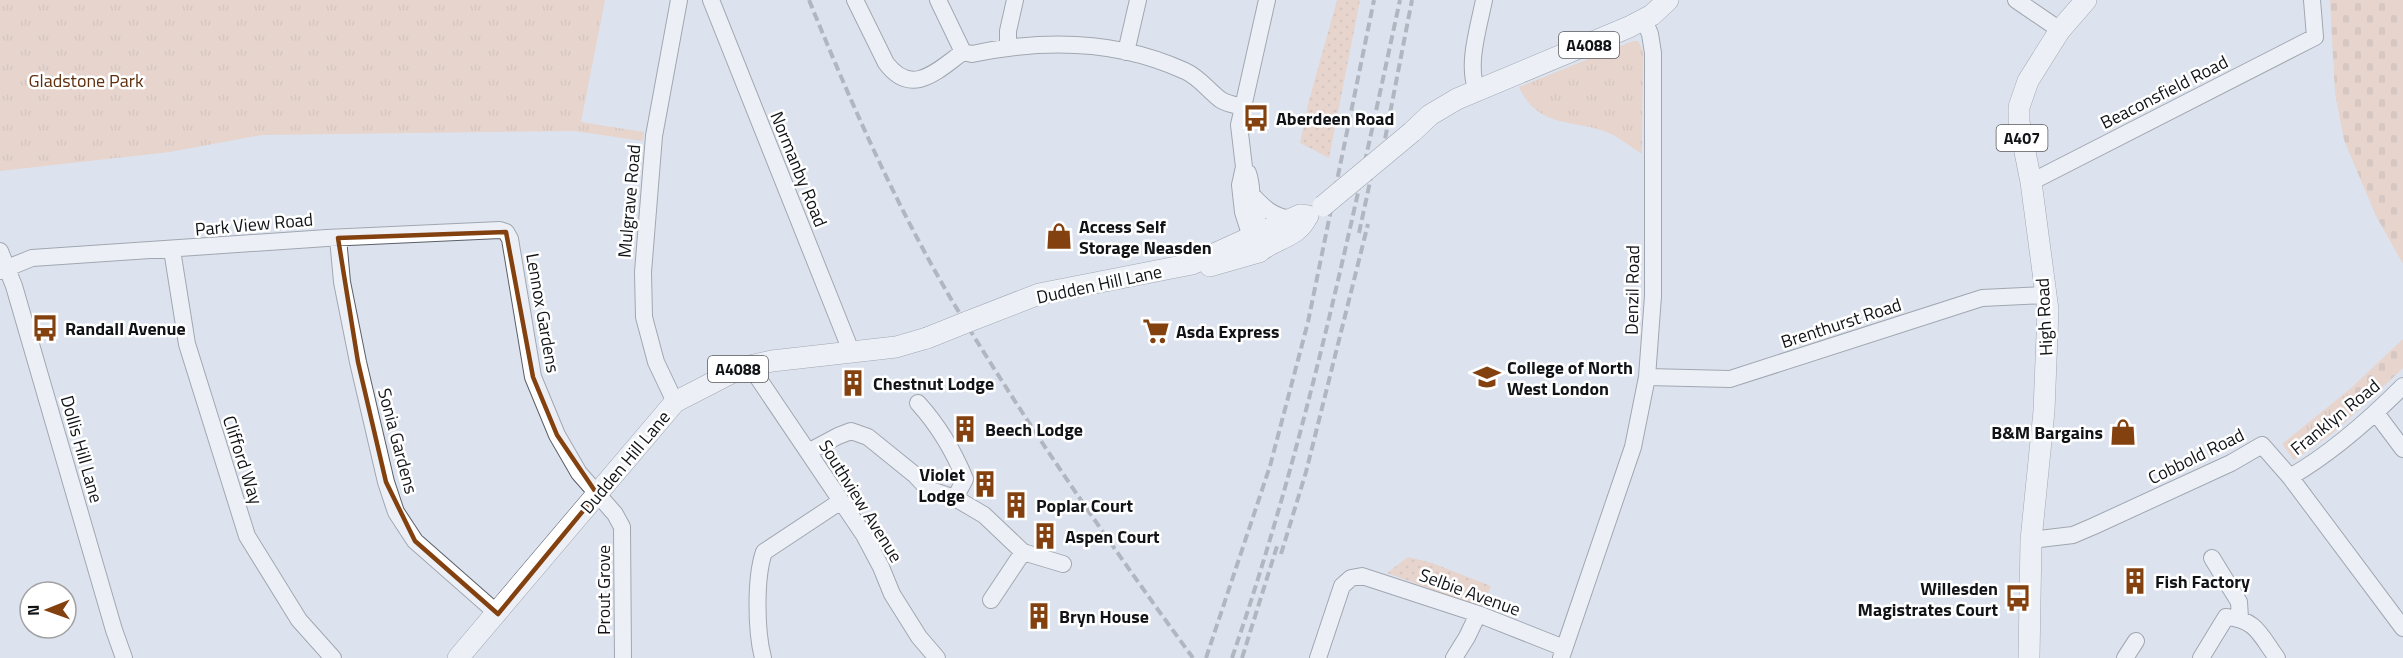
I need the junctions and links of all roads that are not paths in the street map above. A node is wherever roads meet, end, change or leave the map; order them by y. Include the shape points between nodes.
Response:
1 (679, 0) edge
2 (711, 0) edge
3 (855, 0) edge
4 (938, 0) edge
5 (1015, 0) edge
6 (1138, 0) edge
7 (1268, 0) edge
8 (1484, 0) edge
9 (1668, 0) edge
10 (2016, 0) edge
11 (2086, 0) edge
12 (2312, 0) edge
13 (1644, 20) junction
14 (2060, 30) junction
15 (1008, 47) junction
16 (963, 52) junction
17 (1126, 52) junction
18 (1477, 90) junction
19 (1243, 107) junction
20 (1244, 167) junction
21 (2031, 182) junction
22 (1253, 196) junction
23 (1243, 212) junction
24 (1308, 214) junction
25 (506, 232) joint
26 (338, 238) junction
27 (1260, 239) junction
28 (1227, 248) junction
29 (172, 250) junction
30 (0, 251) edge
31 (1192, 264) junction
32 (3, 269) edge
33 (2045, 295) junction
34 (851, 351) junction
35 (750, 366) junction
36 (1647, 377) junction
37 (2403, 386) edge
38 (675, 402) junction
39 (918, 403) dead end
40 (2376, 413) junction
41 (2403, 449) edge
42 (808, 452) junction
43 (2290, 477) junction
44 (597, 494) junction
45 (956, 498) junction
46 (841, 501) junction
47 (2031, 540) junction
48 (1023, 552) junction
49 (2212, 558) dead end
50 (1062, 564) dead end
51 (991, 600) dead end
52 (498, 614) junction
53 (1478, 614) junction
54 (2240, 618) junction
55 (2403, 628) edge
56 (2136, 641) dead end
57 (1563, 653) edge
58 (461, 657) edge
59 (2028, 657) edge
60 (124, 658) edge
61 (333, 658) edge
62 (623, 658) edge
63 (763, 658) edge
64 (936, 658) edge
65 (1318, 658) edge
66 (1454, 658) edge
67 (2125, 658) edge
68 (2201, 658) edge
69 (2277, 658) edge

1 - 38 street, Mulgrave Road via 654,136 643,272 644,317 656,362
2 - 34 street, Normanby Road
3 - 16 street via 886,63 892,72 904,78 928,77
4 - 16 street
5 - 15 street
6 - 17 street
7 - 19 street
8 - 18 street via 1472,68
9 - 13 main road, Dudden Hill Lane / A4088
10 - 14 street
11 - 14 main road, High Road / A407
12 - 21 street, Beaconsfield Road via 2315,37
13 - 18 main road, Dudden Hill Lane / A4088
13 - 36 street, Denzil Road via 1653,53 1653,296
14 - 21 main road, High Road / A407 via 2028,81 2019,107
15 - 16 street
15 - 17 street via 1092,46
17 - 19 street via 1188,72 1222,101
18 - 24 main road, Dudden Hill Lane / A4088, bridge via 1442,107
19 - 20 street via 1239,125
20 - 22 street
20 - 23 street via 1240,185
21 - 33 main road, High Road / A407
22 - 24 street via 1278,217
22 - 27 street
23 - 27 street
23 - 28 street
24 - 27 main road, Dudden Hill Lane / A4088 via 1302,227 1287,238
25 - 26 street, Park View Road
25 - 44 street, Lennox Gardens via 533,377 557,435 579,473
26 - 29 street, Park View Road
26 - 52 street, Sonia Gardens via 342,282 358,362 396,512 415,541
27 - 28 main road, Dudden Hill Lane / A4088
27 - 31 main road, Dudden Hill Lane / A4088 via 1259,252 1204,267
28 - 31 main road, Dudden Hill Lane / A4088
29 - 32 street, Park View Road via 32,258
29 - 61 street, Clifford Way via 187,344 247,536 299,620
30 - 32 street, Dollis Hill Lane
31 - 34 main road, Dudden Hill Lane / A4088, bridge via 1039,294 927,338 896,347
32 - 60 street, Dollis Hill Lane via 14,286
33 - 36 street, Brenthurst Road via 1982,298 1730,379
33 - 47 main road, High Road / A407 via 2046,371
34 - 35 main road, Dudden Hill Lane / A4088
35 - 38 main road, Dudden Hill Lane / A4088
35 - 42 street, Southview Avenue
36 - 57 street, Denzil Road via 1633,447
37 - 40 street, Franklyn Road
38 - 44 main road, Dudden Hill Lane / A4088
39 - 45 street via 965,479
40 - 41 street
40 - 43 street, Franklyn Road
42 - 45 street via 851,431 868,437 928,489
42 - 46 street, Southview Avenue
43 - 47 street, Cobbold Road via 2262,446 2073,535
43 - 55 street, Cobbold Road
44 - 52 main road, Dudden Hill Lane / A4088
44 - 62 street, Prout Grove via 622,526
45 - 48 street via 984,515
46 - 63 street via 764,552 759,566 758,640
46 - 64 street, Southview Avenue via 881,567 892,594
47 - 59 main road, High Road / A407
48 - 50 street
48 - 51 street
49 - 54 street via 2240,602
52 - 58 main road, Dudden Hill Lane / A4088
53 - 57 street, Selbie Avenue
53 - 65 street, Selbie Avenue via 1362,576 1352,578 1342,586
53 - 66 street
54 - 68 street via 2226,617
54 - 69 street via 2251,623
56 - 67 street

